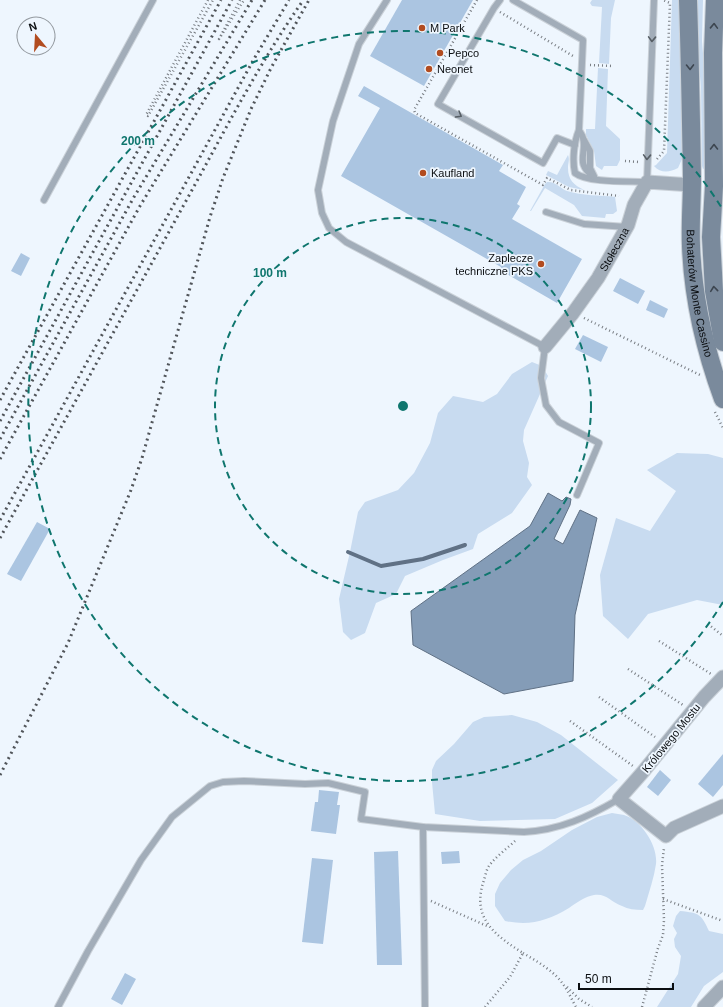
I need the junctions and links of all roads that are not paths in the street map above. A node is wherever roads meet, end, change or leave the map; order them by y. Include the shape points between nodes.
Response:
1 (153, 0) edge
2 (387, 0) edge
3 (513, 0) edge
4 (654, 0) edge
5 (688, 0) edge
6 (715, 0) edge
7 (499, 1) edge
8 (579, 130) junction
9 (575, 145) junction
10 (601, 180) junction
11 (647, 182) junction
12 (692, 185) junction
13 (714, 186) junction
14 (44, 200) dead end
15 (546, 212) dead end
16 (627, 227) junction
17 (723, 342) edge
18 (545, 347) junction
19 (723, 399) edge
20 (577, 495) dead end
21 (721, 678) edge
22 (619, 799) junction
23 (723, 806) edge
24 (423, 827) junction
25 (723, 987) edge
26 (58, 1007) edge
27 (425, 1007) edge
28 (704, 1007) edge

1 - 14 lane
2 - 18 lane via 359,44 333,121 318,190 326,223 346,242
3 - 8 lane via 583,40
4 -> 11 lane
5 -> 12 street, Bohaterów Monte Cassino
13 -> 6 street, Bohaterów Monte Cassino
7 -> 9 lane via 438,104 543,163 557,138
8 - 9 lane
8 - 10 lane via 583,138 583,166 586,171
9 - 10 lane via 575,174 581,178
10 - 11 lane
11 - 12 street
11 - 16 street, Stołeczna via 634,205
12 - 13 street
12 - 19 street, Bohaterów Monte Cassino via 693,284 703,336
17 -> 13 street, Bohaterów Monte Cassino via 712,264
15 - 16 lane via 584,224
16 - 18 street, Stołeczna via 598,278
18 - 20 lane via 541,378 546,406 559,422 599,443
21 - 22 street, Królowego Mostu
22 - 23 street via 670,832
22 - 24 lane via 565,826 535,832
24 - 26 lane via 362,819 365,792 328,783 244,781 223,782 210,786 172,817 141,860
24 - 27 lane
25 - 28 street

